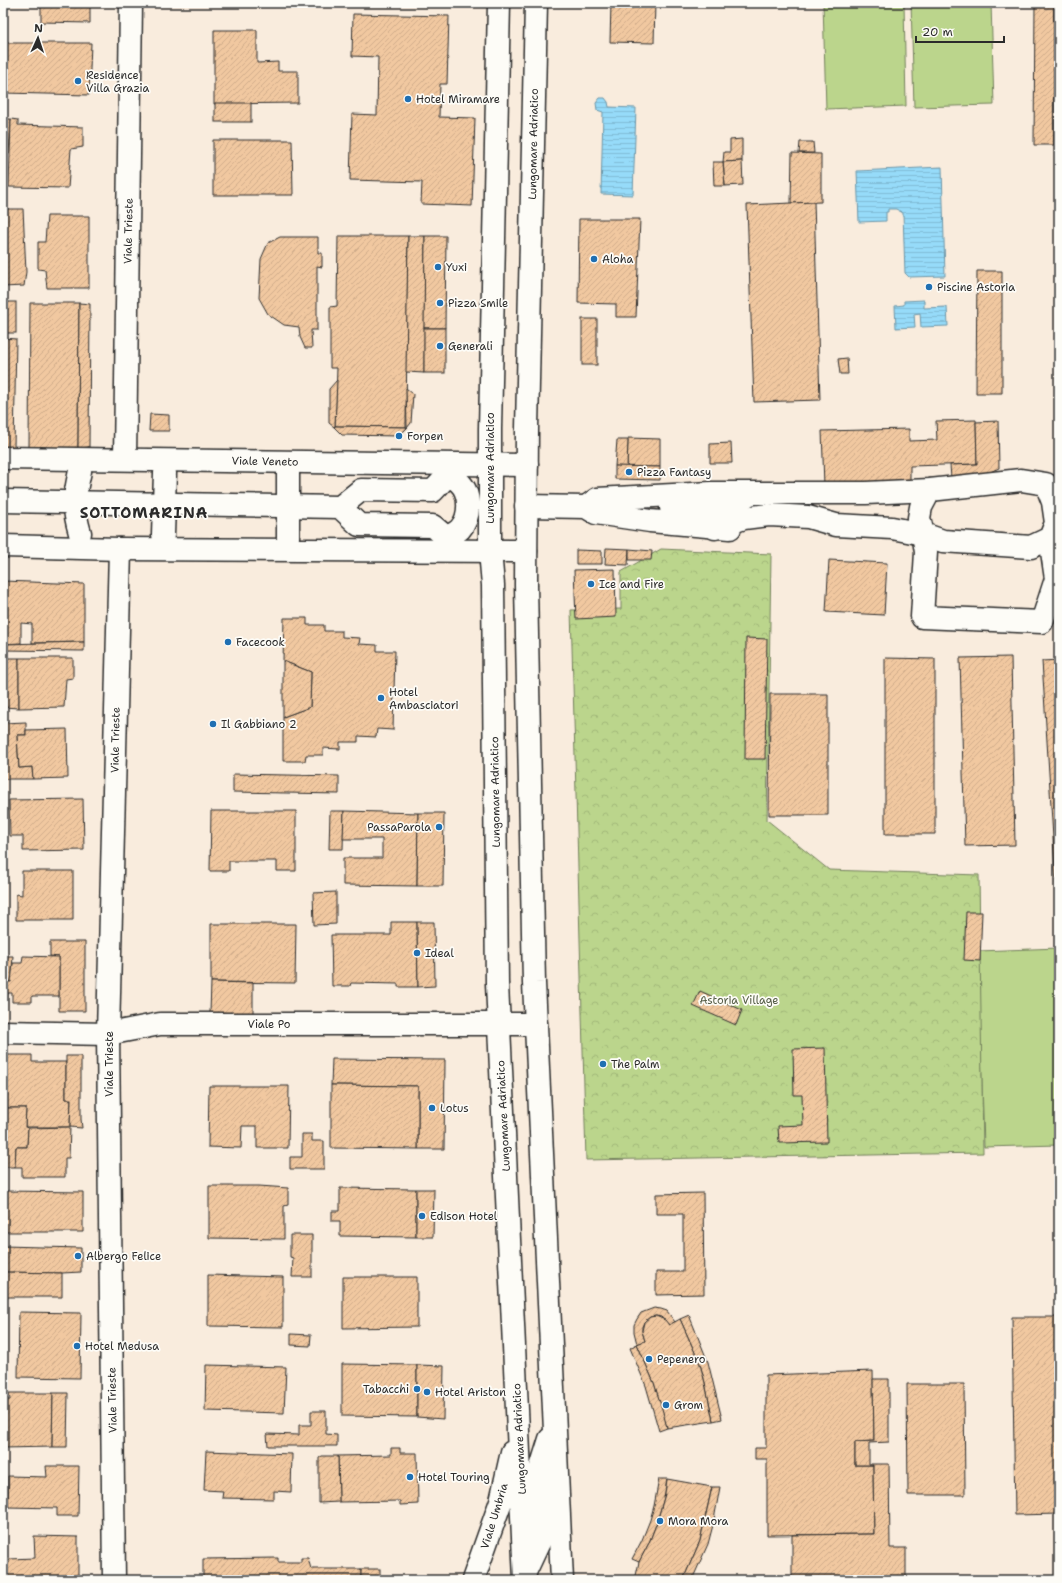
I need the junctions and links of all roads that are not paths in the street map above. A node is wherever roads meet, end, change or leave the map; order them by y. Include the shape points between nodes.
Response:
1 (131, 3) edge
2 (499, 3) edge
3 (536, 3) edge
4 (3, 458) edge
5 (125, 459) junction
6 (490, 464) junction
7 (527, 465) junction
8 (80, 471) dead end
9 (164, 473) dead end
10 (288, 473) dead end
11 (930, 490) junction
12 (3, 501) edge
13 (74, 502) junction
14 (164, 504) junction
15 (288, 506) junction
16 (526, 506) junction
17 (340, 507) junction
18 (586, 507) junction
19 (80, 533) dead end
20 (923, 534) junction
21 (163, 535) dead end
22 (288, 537) dead end
23 (1050, 538) junction
24 (3, 546) edge
25 (120, 549) junction
26 (526, 550) junction
27 (490, 551) junction
28 (536, 1024) junction
29 (499, 1025) junction
30 (3, 1032) edge
31 (108, 1034) junction
32 (553, 1420) junction
33 (518, 1427) junction
34 (524, 1578) edge
35 (114, 1580) edge
36 (473, 1580) edge
37 (562, 1580) edge

1 - 5 street, Viale Trieste
2 - 6 street, Lungomare Adriatico
3 - 7 street, Lungomare Adriatico
4 - 5 street, Viale Veneto
5 - 6 street, Viale Veneto
6 - 7 street, Viale Veneto
6 - 27 street, Lungomare Adriatico
7 - 16 street, Lungomare Adriatico
8 - 13 street
9 - 14 street
10 - 15 street
11 - 18 street via 751,493 727,508 699,511 668,508 648,497 597,499
11 - 20 street via 920,507 919,518
11 - 23 street via 1021,480 1046,484 1053,502 1056,523
12 - 13 street
13 - 14 street
13 - 19 street
14 - 15 street
14 - 21 street
15 - 17 street
15 - 22 street
16 - 18 street
16 - 26 street, Lungomare Adriatico
17 - 17 street via 361,490 433,491 448,475 459,482 466,493 468,506 466,520 460,529 447,538 433,526 359,525
18 - 20 street via 596,513 715,528 744,518 769,515 808,517 836,525 892,528
20 - 23 street via 943,541 1031,547
20 - 23 street via 926,552 922,617 1042,622 1056,579
24 - 25 street
25 - 27 street
25 - 31 street, Viale Trieste
26 - 27 street
26 - 28 street, Lungomare Adriatico
27 - 29 street, Lungomare Adriatico via 493,585
28 - 29 street, Viale Po
28 - 32 street, Lungomare Adriatico
29 - 31 street, Viale Po via 160,1024
29 - 33 street, Lungomare Adriatico
30 - 31 street, Viale Po
31 - 35 street, Viale Trieste
32 - 34 street via 552,1436 539,1474 542,1527 540,1538
32 - 37 street, Lungomare Adriatico
33 - 34 street, Lungomare Adriatico
33 - 36 street, Viale Umbria via 501,1501

